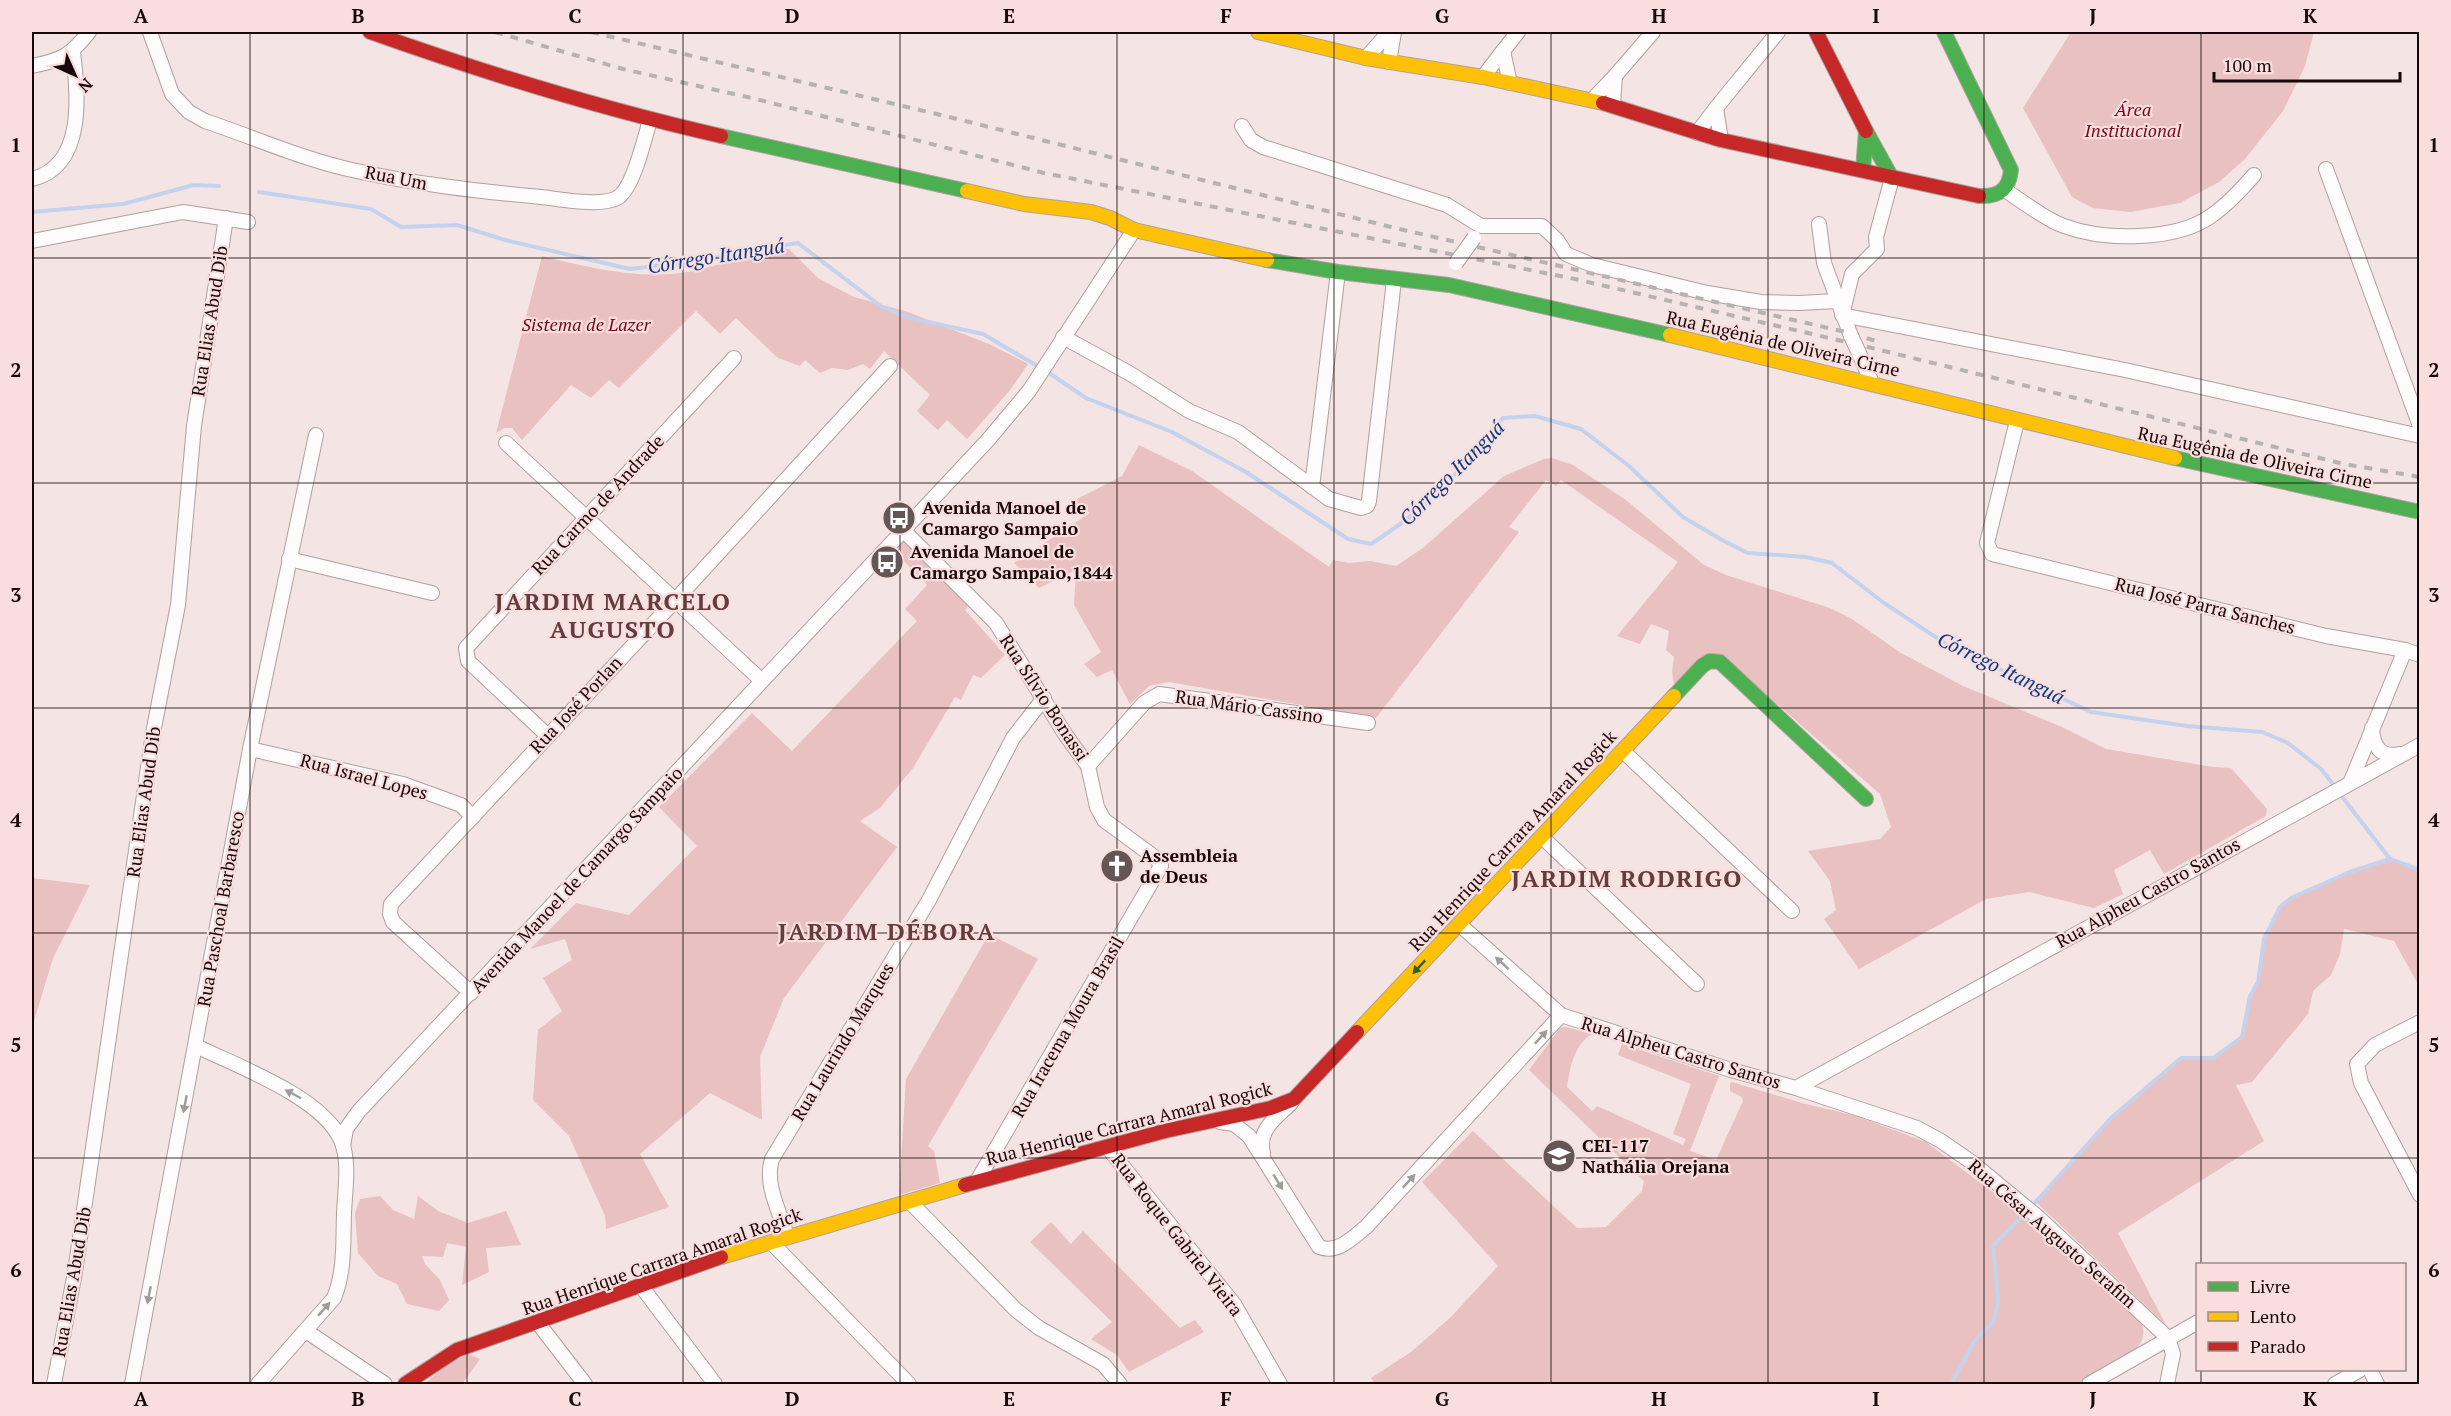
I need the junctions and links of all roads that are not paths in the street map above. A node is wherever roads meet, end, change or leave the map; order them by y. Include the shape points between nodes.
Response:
1 (89, 32) edge
2 (150, 32) edge
3 (370, 32) edge
4 (1261, 32) edge
5 (1389, 32) edge
6 (1394, 32) edge
7 (1518, 32) edge
8 (1653, 32) edge
9 (1778, 32) edge
10 (1816, 32) edge
11 (1944, 32) edge
12 (1286, 35) edge
13 (1503, 51) junction
14 (73, 52) junction
15 (1366, 58) junction
16 (1389, 62) junction
17 (32, 66) edge
18 (1615, 76) junction
19 (1483, 77) junction
20 (1510, 82) junction
21 (1592, 100) junction
22 (1613, 105) junction
23 (1716, 108) junction
24 (650, 120) junction
25 (1242, 126) dead end
26 (1866, 131) junction
27 (1697, 133) junction
28 (1721, 140) junction
29 (2326, 169) dead end
30 (1863, 170) junction
31 (2254, 175) dead end
32 (1893, 178) junction
33 (32, 179) edge
34 (2006, 191) junction
35 (226, 218) junction
36 (248, 222) dead end
37 (1819, 224) dead end
38 (1481, 226) junction
39 (1134, 231) junction
40 (32, 241) edge
41 (1338, 272) junction
42 (1394, 280) junction
43 (1449, 285) junction
44 (1839, 308) junction
45 (1063, 337) junction
46 (734, 358) dead end
47 (890, 366) dead end
48 (1872, 383) junction
49 (2017, 421) junction
50 (2420, 426) edge
51 (316, 435) dead end
52 (2420, 436) edge
53 (506, 443) dead end
54 (1312, 487) junction
55 (2420, 512) edge
56 (586, 518) junction
57 (904, 531) junction
58 (289, 560) junction
59 (432, 593) dead end
60 (676, 600) junction
61 (2404, 650) junction
62 (2420, 655) edge
63 (762, 681) junction
64 (1044, 699) junction
65 (1368, 723) dead end
66 (2372, 729) junction
67 (547, 735) junction
68 (250, 748) junction
69 (2414, 748) edge
70 (1623, 751) junction
71 (1088, 765) junction
72 (2349, 782) junction
73 (1866, 799) dead end
74 (473, 817) junction
75 (1542, 837) junction
76 (1158, 873) joint
77 (1792, 911) dead end
78 (1459, 924) junction
79 (1697, 984) dead end
80 (471, 993) junction
81 (1561, 1016) junction
82 (2420, 1022) edge
83 (196, 1046) junction
84 (1796, 1088) junction
85 (1294, 1099) junction
86 (359, 1112) junction
87 (1208, 1122) junction
88 (334, 1128) junction
89 (343, 1146) junction
90 (1108, 1148) junction
91 (1264, 1158) junction
92 (977, 1181) junction
93 (2420, 1195) edge
94 (910, 1202) junction
95 (787, 1236) junction
96 (771, 1242) junction
97 (641, 1286) junction
98 (538, 1323) junction
99 (2196, 1323) edge
100 (306, 1331) junction
101 (2168, 1338) junction
102 (2358, 1371) edge
103 (54, 1384) edge
104 (132, 1384) edge
105 (258, 1384) edge
106 (385, 1384) edge
107 (405, 1384) edge
108 (585, 1384) edge
109 (715, 1384) edge
110 (909, 1384) edge
111 (1120, 1384) edge
112 (1280, 1384) edge
113 (2089, 1384) edge
114 (2167, 1384) edge
115 (2335, 1384) edge

1 - 14 street
2 - 24 street, Rua Um via 172,94 189,112 205,121 319,161 445,187 572,201 618,198 628,186
3 - 24 street, Rua Eugênia de Oliveira Cirne
4 - 12 street
5 - 15 street
6 - 16 street
7 - 13 street
8 - 18 street
9 - 23 street
10 - 26 street
11 - 34 street via 2011,170
12 - 15 street
13 - 19 street
13 - 20 street
14 - 17 street
14 - 33 street via 77,118 68,146 62,160
15 - 16 street
16 - 19 street
18 - 21 street
18 - 22 street
19 - 20 street
20 - 21 street
21 - 22 street
22 - 27 street
23 - 27 street
23 - 28 street
24 - 39 street, Rua Eugênia de Oliveira Cirne via 1024,204 1091,212
25 - 38 street via 1251,140 1263,147 1448,205
26 - 30 street
26 - 32 street
27 - 28 street
28 - 30 street
29 - 50 street
30 - 32 street
31 - 34 street via 2210,218 2175,232 2151,235 2088,232 2063,226
32 - 34 street via 1985,198
32 - 44 street via 1876,249 1852,274
35 - 36 street
35 - 40 street via 183,212
35 - 103 street, Rua Elias Abud Dib via 194,426 178,605 153,733 76,1260
37 - 44 street via 1824,262
38 - 43 street, bridge via 1456,263
38 - 44 street via 1542,226 1566,254 1592,265 1707,293
39 - 41 street, Rua Eugênia de Oliveira Cirne
39 - 45 street, Avenida Manoel de Camargo Sampaio
41 - 42 street, Rua Eugênia de Oliveira Cirne
41 - 54 street
42 - 43 street, Rua Eugênia de Oliveira Cirne
42 - 54 street via 1369,501 1362,508 1342,504
43 - 48 street, Rua Eugênia de Oliveira Cirne
44 - 48 street, bridge
44 - 52 street
45 - 54 street via 1189,411 1238,432
45 - 57 street, Avenida Manoel de Camargo Sampaio via 1036,380 988,441
46 - 56 street, Rua Carmo de Andrade
47 - 60 street, Rua José Porlan
48 - 49 street, Rua Eugênia de Oliveira Cirne
49 - 55 street, Rua Eugênia de Oliveira Cirne
49 - 61 street, Rua José Parra Sanches via 1987,543 1992,554 2326,636
51 - 58 street, Rua Paschoal Barbaresco
53 - 56 street
56 - 60 street
56 - 67 street, Rua Carmo de Andrade via 466,648 468,661
57 - 63 street, Avenida Manoel de Camargo Sampaio
57 - 64 street, Rua Sílvio Bonassi via 996,623
58 - 59 street
58 - 68 street, Rua Paschoal Barbaresco
60 - 63 street
60 - 67 street, Rua José Porlan
61 - 62 street, Rua José Parra Sanches
61 - 66 street
63 - 80 street, Avenida Manoel de Camargo Sampaio
64 - 71 street, Rua Sílvio Bonassi
64 - 95 street, Rua Laurindo Marques via 1013,738 929,900 772,1159 770,1181
65 - 71 street, Rua Mário Cassino via 1160,694 1144,703
66 - 69 street, Rua Alpheu Castro Santos via 2374,745 2385,754 2397,755
66 - 72 street
67 - 74 street, Rua José Porlan
68 - 74 street, Rua Israel Lopes via 403,784 461,805
68 - 83 street, Rua Paschoal Barbaresco
69 - 72 street, Rua Alpheu Castro Santos
70 - 73 street, Rua Henrique Carrara Amaral Rogick via 1702,666 1710,661 1720,662
70 - 75 street, Rua Henrique Carrara Amaral Rogick
70 - 77 street
71 - 76 street, Rua Sílvio Bonassi via 1096,807 1104,820 1156,859 1161,866
72 - 84 street, Rua Alpheu Castro Santos
74 - 80 street, Rua José Porlan via 391,904 390,914 393,922
75 - 78 street, Rua Henrique Carrara Amaral Rogick
75 - 79 street
76 - 92 street, Rua Iracema Moura Brasil
81 -> 78 street
78 -> 85 street, Rua Henrique Carrara Amaral Rogick
80 - 86 street, Avenida Manoel de Camargo Sampaio
81 - 84 street, Rua Alpheu Castro Santos
91 -> 81 street, Rua Alpheu Castro Santos via 1318,1247 1339,1247 1366,1227
82 - 93 street via 2374,1045 2358,1064 2361,1083
88 -> 83 street via 300,1098
83 -> 104 street, Rua Paschoal Barbaresco
84 - 101 street, Rua César Augusto Serafim via 1917,1128 1941,1141 2038,1217
85 - 87 street, Rua Henrique Carrara Amaral Rogick
85 - 91 street via 1264,1132
86 - 88 street, Avenida Manoel de Camargo Sampaio
86 - 89 street, Avenida Manoel de Camargo Sampaio via 346,1129
87 - 90 street, Rua Henrique Carrara Amaral Rogick
87 - 91 street, Rua Alpheu Castro Santos via 1242,1129
88 - 89 street, Avenida Manoel de Camargo Sampaio
100 -> 89 street, Avenida Manoel de Camargo Sampaio via 334,1298 340,1284 346,1165
90 - 92 street, Rua Henrique Carrara Amaral Rogick
90 - 112 street, Rua Roque Gabriel Vieira via 1234,1304
92 - 94 street, Rua Henrique Carrara Amaral Rogick
94 - 95 street, Rua Henrique Carrara Amaral Rogick
94 - 111 street via 1016,1310 1039,1328 1103,1364
95 - 96 street, Rua Henrique Carrara Amaral Rogick
96 - 97 street, Rua Henrique Carrara Amaral Rogick
96 - 110 street
97 - 98 street, Rua Henrique Carrara Amaral Rogick
97 - 109 street
98 - 107 street, Rua Henrique Carrara Amaral Rogick via 457,1350
98 - 108 street
99 - 101 street
100 - 105 street, Avenida Manoel de Camargo Sampaio
100 - 106 street
101 - 113 street
101 - 114 street via 2173,1354
102 - 115 street

